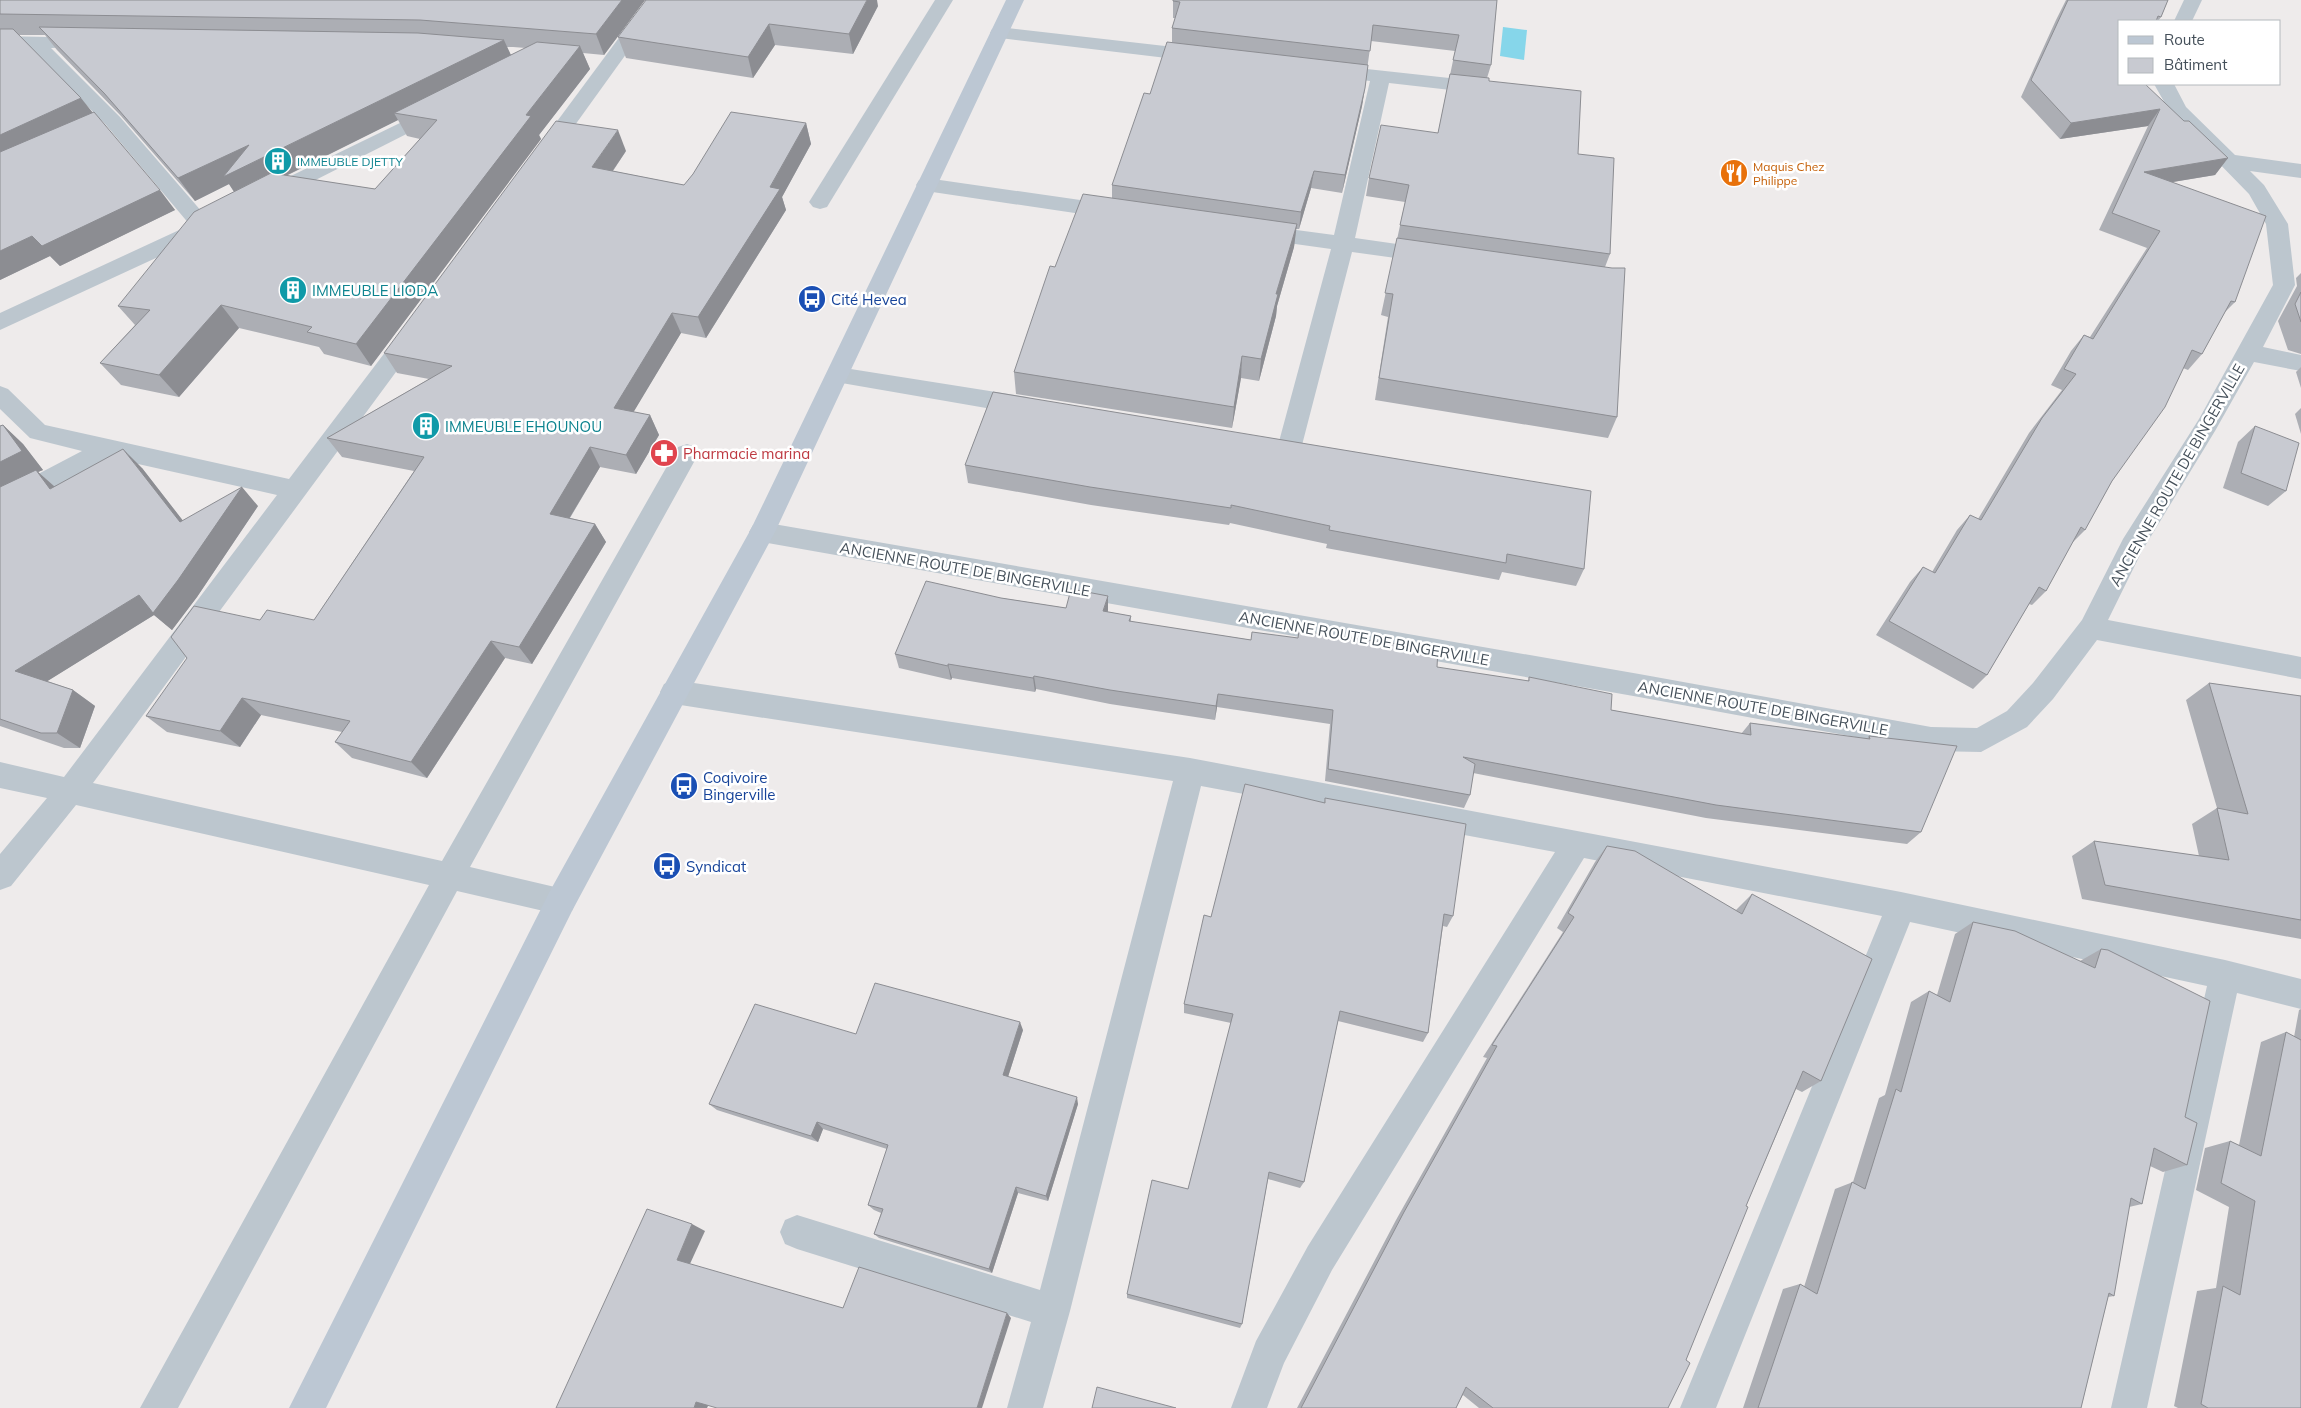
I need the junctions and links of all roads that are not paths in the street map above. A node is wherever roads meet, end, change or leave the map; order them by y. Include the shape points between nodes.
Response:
1 (656, 0) edge
2 (944, 0) edge
3 (1015, 0) edge
4 (2193, 0) edge
5 (2183, 20) edge
6 (999, 33) junction
7 (0, 42) edge
8 (34, 42) junction
9 (102, 42) edge
10 (1215, 58) edge
11 (1313, 69) edge
12 (1381, 77) junction
13 (2165, 85) edge
14 (1503, 90) edge
15 (454, 103) edge
16 (2228, 161) junction
17 (534, 167) edge
18 (2301, 171) edge
19 (926, 185) junction
20 (820, 202) dead end
21 (249, 205) edge
22 (1139, 215) edge
23 (1236, 229) edge
24 (1343, 244) junction
25 (1449, 259) edge
26 (424, 317) edge
27 (0, 322) edge
28 (2248, 352) junction
29 (2301, 363) edge
30 (838, 375) junction
31 (0, 394) edge
32 (1044, 408) edge
33 (110, 447) junction
34 (1289, 448) edge
35 (687, 453) dead end
36 (295, 490) junction
37 (0, 505) edge
38 (762, 532) junction
39 (2090, 628) junction
40 (2301, 668) edge
41 (674, 692) junction
42 (1190, 771) junction
43 (0, 775) edge
44 (71, 790) junction
45 (1577, 842) junction
46 (0, 876) edge
47 (449, 877) junction
48 (561, 901) junction
49 (1901, 906) junction
50 (2225, 975) junction
51 (2301, 994) edge
52 (797, 1232) dead end
53 (1052, 1311) junction
54 (158, 1408) edge
55 (307, 1408) edge
56 (1025, 1408) edge
57 (1249, 1408) edge
58 (1698, 1408) edge
59 (2129, 1408) edge

1 - 17 street via 600,62
2 - 20 street
3 - 6 main road
4 - 5 street
6 - 10 street
6 - 19 main road
7 - 8 street
8 - 9 street
8 - 27 street via 105,125 213,223
11 - 12 street
12 - 14 street
12 - 24 street
13 - 16 street, ANCIENNE ROUTE DE BINGERVILLE via 2178,110
15 - 21 street
16 - 18 street
16 - 28 street, ANCIENNE ROUTE DE BINGERVILLE via 2257,190 2278,224 2284,285
19 - 22 street
19 - 30 main road
23 - 24 street
24 - 25 street
24 - 34 street
26 - 36 street
28 - 29 street
28 - 39 street, ANCIENNE ROUTE DE BINGERVILLE via 2132,546
30 - 32 street
30 - 38 main road
31 - 33 street via 38,432
33 - 36 street
33 - 37 street
35 - 47 street
36 - 44 street
38 - 39 street, ANCIENNE ROUTE DE BINGERVILLE via 976,572 1618,681 1931,739 1980,740 2017,719 2043,691
38 - 41 main road
39 - 40 street
41 - 42 street
41 - 48 main road
42 - 45 street
42 - 53 street
43 - 44 street
44 - 46 street
44 - 47 street
45 - 49 street
45 - 57 street via 1320,1258 1269,1354
47 - 48 street
47 - 54 street
48 - 55 main road
49 - 50 street
49 - 58 street
50 - 51 street
50 - 59 street
52 - 53 street
53 - 56 street

